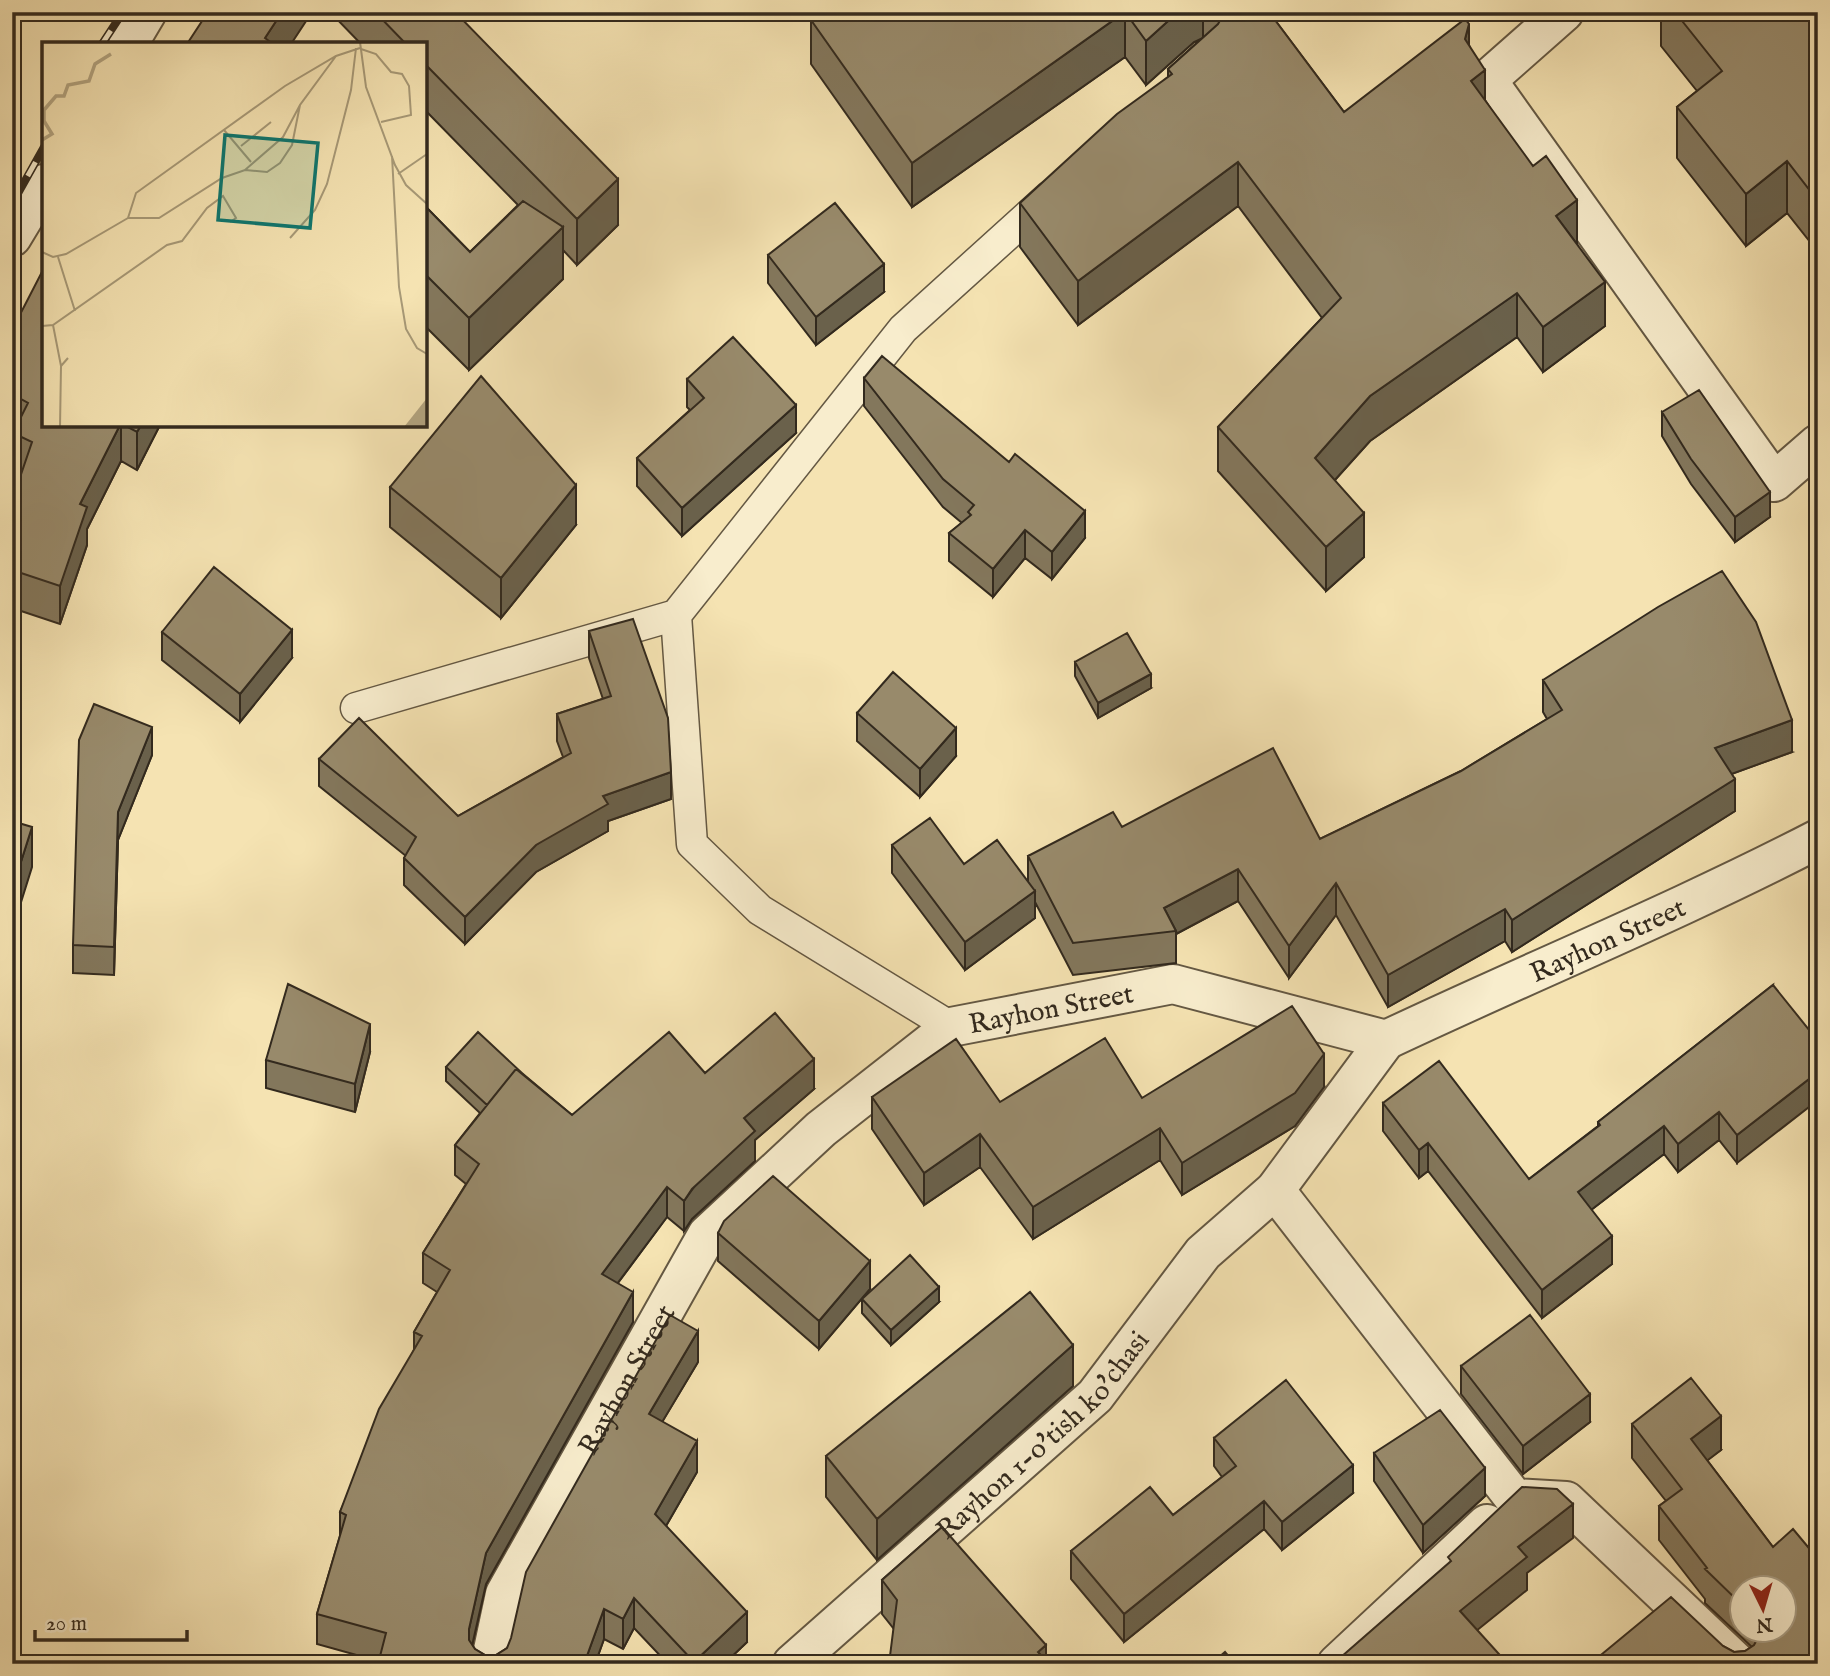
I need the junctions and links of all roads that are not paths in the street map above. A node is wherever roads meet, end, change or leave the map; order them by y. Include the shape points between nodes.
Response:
1 (147, 12) edge
2 (1564, 12) edge
3 (129, 42) edge
4 (1074, 174) edge
5 (42, 187) edge
6 (12, 237) edge
7 (1818, 444) edge
8 (676, 615) junction
9 (356, 708) dead end
10 (1818, 839) edge
11 (951, 1027) junction
12 (1386, 1040) junction
13 (1275, 1190) junction
14 (1514, 1498) junction
15 (490, 1664) edge
16 (792, 1664) edge
17 (1337, 1664) edge
18 (1738, 1664) edge

1 - 3 street
2 - 7 street via 1487,80 1774,482
4 - 8 lane via 903,329
5 - 6 street
8 - 9 lane
8 - 11 lane via 692,844 760,909
10 - 12 street, Rayhon Street
11 - 12 street, Rayhon Street via 1174,984
11 - 15 street, Rayhon Street via 821,1129 707,1235 505,1594
12 - 13 street, Rayhon 1-o'tish ko'chasi
13 - 14 street
13 - 16 street, Rayhon 1-o'tish ko'chasi via 1203,1253 1094,1396
14 - 17 street
14 - 18 street via 1566,1500

